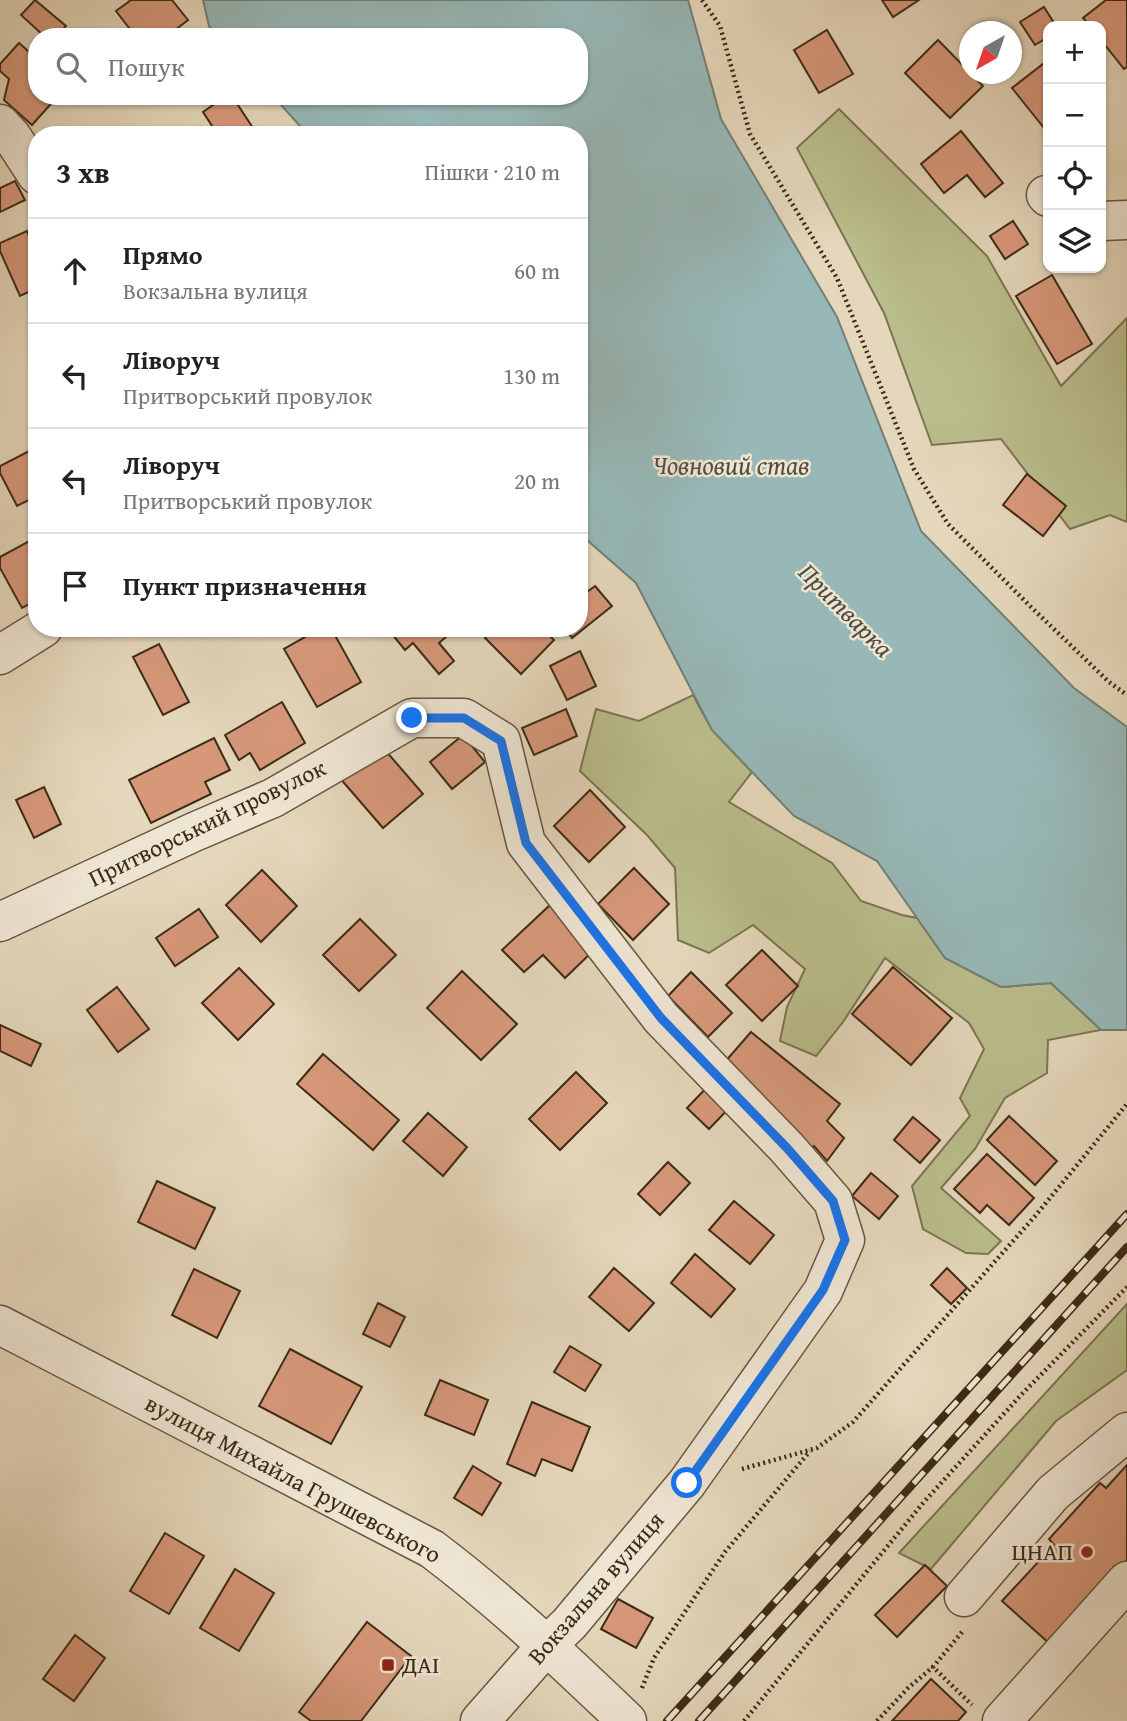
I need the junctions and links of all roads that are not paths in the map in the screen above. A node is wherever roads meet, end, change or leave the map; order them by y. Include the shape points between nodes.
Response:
1 (0, 124) edge
2 (28, 161) edge
3 (1127, 220) edge
4 (1106, 221) edge
5 (29, 637) edge
6 (0, 655) edge
7 (0, 922) edge
8 (845, 1240) joint
9 (0, 1325) edge
10 (1127, 1432) edge
11 (1127, 1581) edge
12 (964, 1597) road end
13 (547, 1645) junction
14 (634, 1707) edge
15 (990, 1716) edge
16 (480, 1721) edge

1 - 2 street
3 - 4 street
5 - 6 street
7 - 8 street, Притворський провулок via 273,798 412,718 464,718 501,741 526,843 661,1018 833,1201
8 - 13 street, Вокзальна вулиця via 823,1290 687,1483
9 - 13 street, вулиця Михайла Грушевського via 432,1549
10 - 12 street via 1053,1493
11 - 15 street
13 - 14 street, вулиця Михайла Грушевського
13 - 16 street, Вокзальна вулиця

